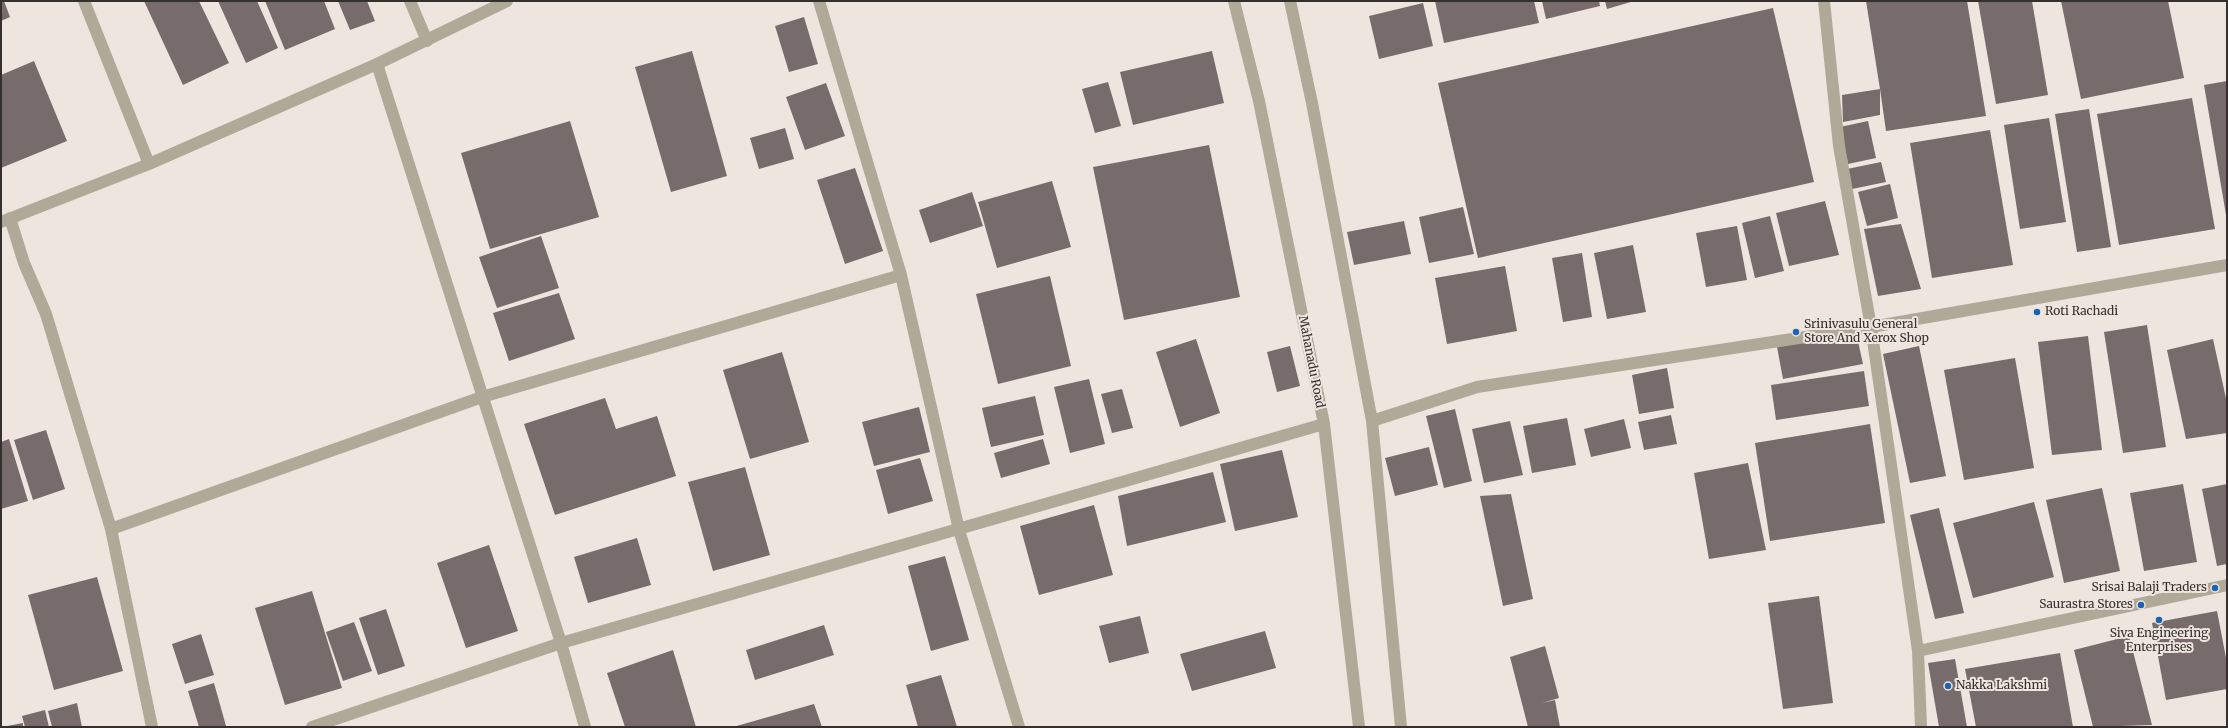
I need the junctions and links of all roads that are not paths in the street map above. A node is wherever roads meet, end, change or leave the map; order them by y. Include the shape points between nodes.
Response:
1 (84, 1) edge
2 (410, 1) edge
3 (507, 1) edge
4 (819, 1) edge
5 (1234, 1) edge
6 (1290, 1) edge
7 (1824, 1) edge
8 (427, 41) junction
9 (377, 64) junction
10 (149, 164) junction
11 (6, 220) edge
12 (2227, 265) edge
13 (901, 275) junction
14 (1871, 327) junction
15 (482, 397) junction
16 (1372, 421) junction
17 (1324, 424) junction
18 (111, 529) junction
19 (959, 530) junction
20 (2227, 585) edge
21 (561, 643) junction
22 (1918, 651) junction
23 (152, 727) edge
24 (312, 727) edge
25 (585, 727) edge
26 (1019, 727) edge
27 (1360, 727) edge
28 (1400, 727) edge
29 (1920, 727) edge

1 - 10 street
2 - 8 street
3 - 8 street via 463,20
4 - 13 street
5 - 17 street, Mahanadu Road via 1258,101
6 - 16 street via 1312,103
7 - 14 street via 1838,138
8 - 9 street
9 - 10 street
9 - 15 street
10 - 11 street
11 - 18 street via 46,314
12 - 14 street
13 - 15 street
13 - 19 street
14 - 16 street via 1477,388
14 - 22 street
15 - 18 street
15 - 21 street
16 - 28 street
17 - 19 street
17 - 27 street, Mahanadu Road
18 - 23 street
19 - 21 street
19 - 26 street
20 - 22 street
21 - 24 street
21 - 25 street
22 - 29 street

